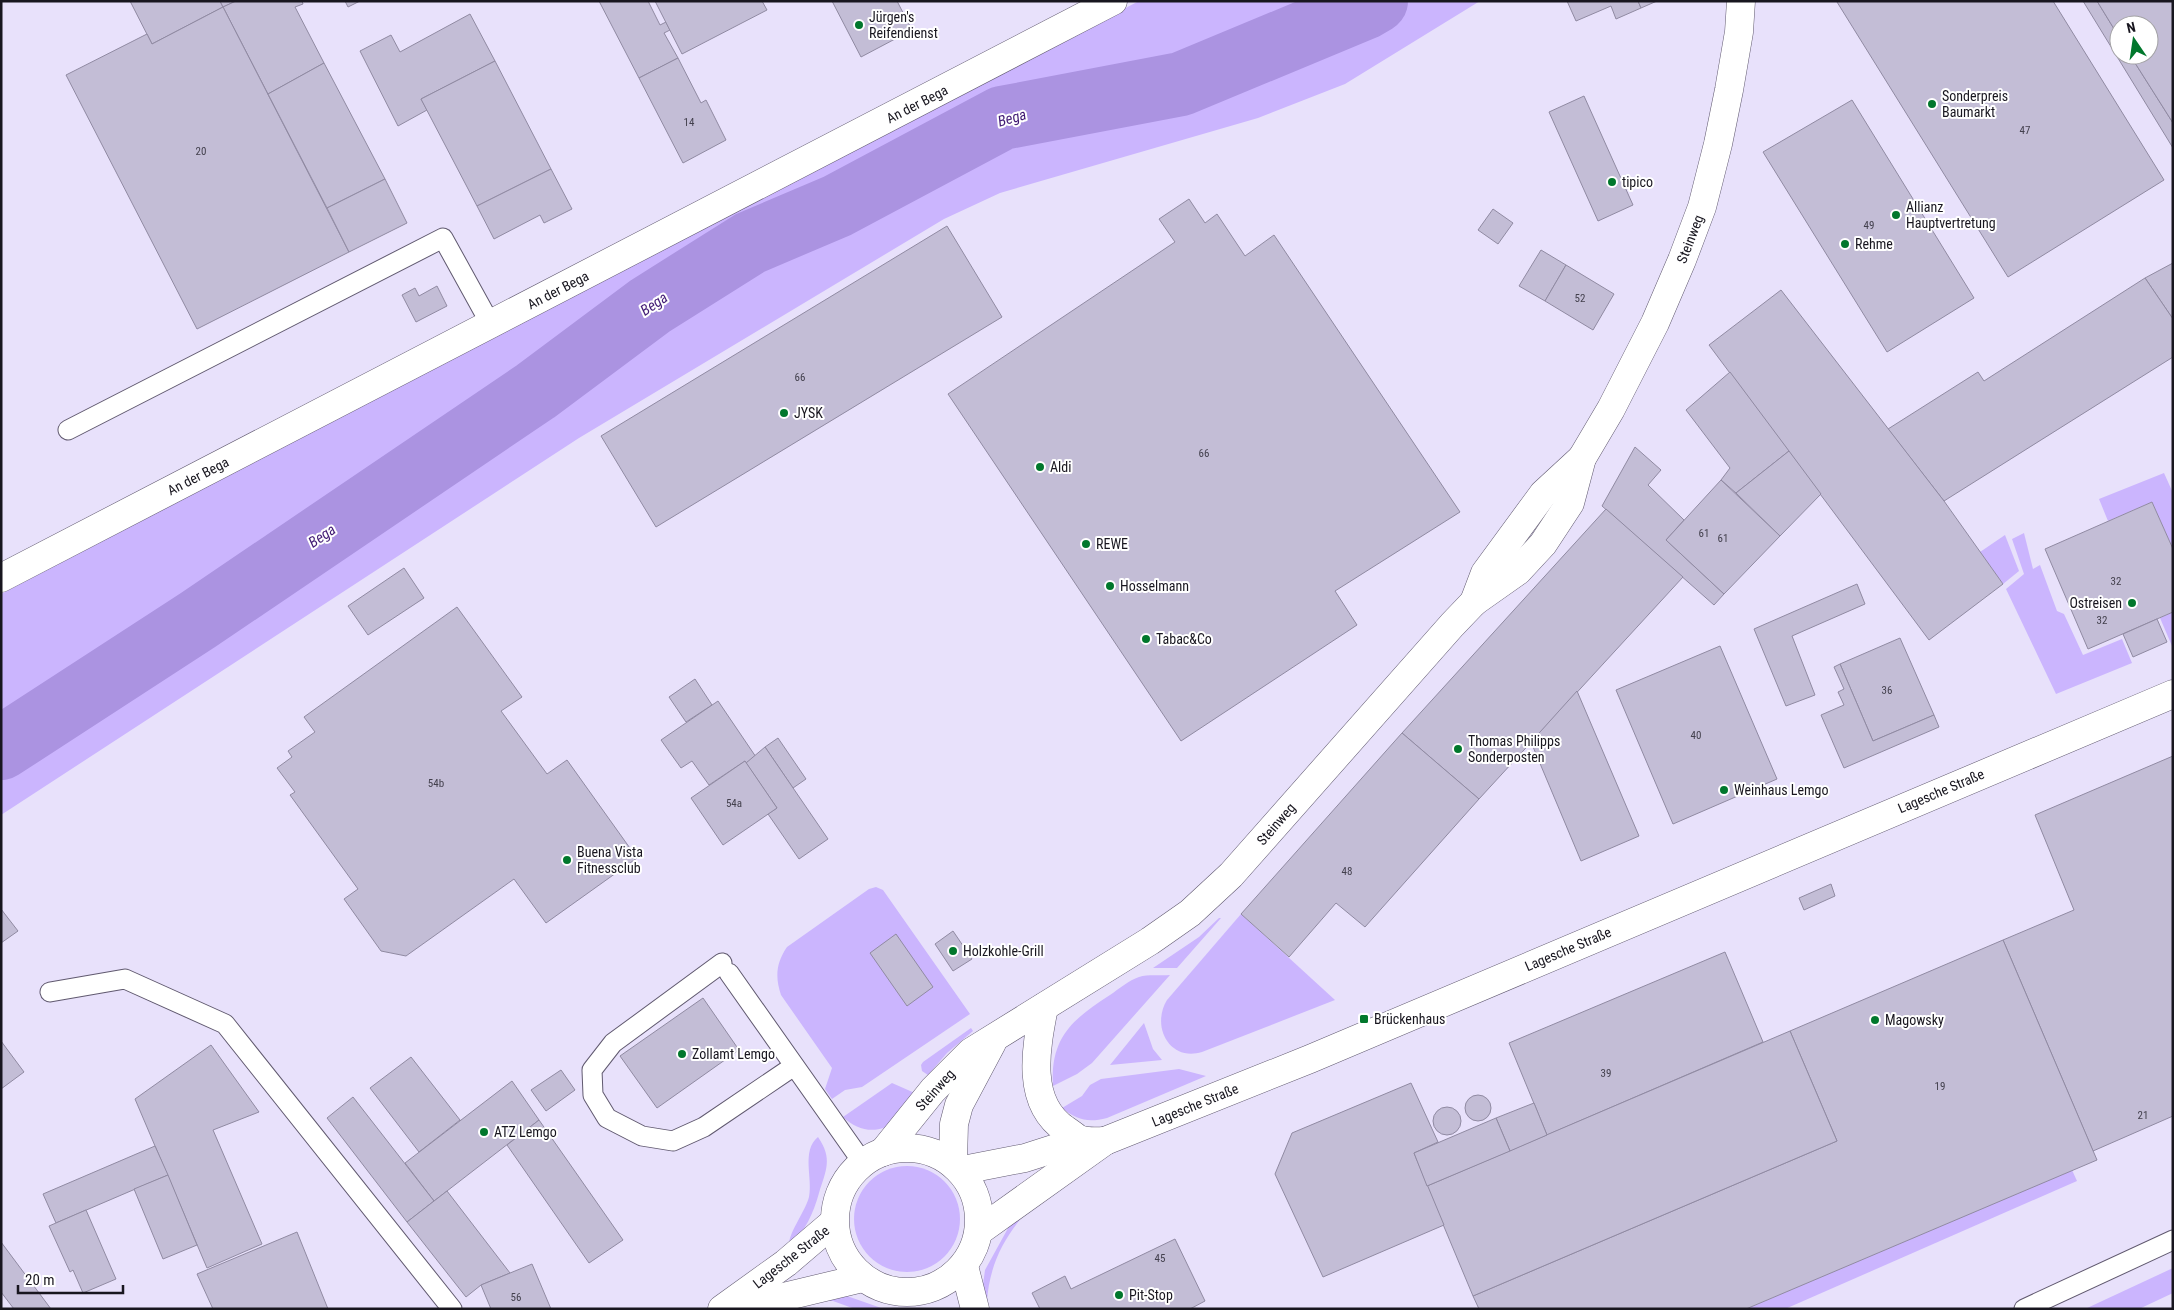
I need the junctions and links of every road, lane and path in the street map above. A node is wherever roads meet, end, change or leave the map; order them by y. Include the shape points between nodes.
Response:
1 (1114, 1) edge
2 (1741, 1) edge
3 (492, 325) junction
4 (68, 430) dead end
5 (1, 578) edge
6 (2173, 694) edge
7 (50, 992) dead end
8 (1044, 1007) junction
9 (996, 1037) junction
10 (794, 1066) junction
11 (1093, 1141) junction
12 (873, 1157) junction
13 (958, 1166) junction
14 (834, 1222) junction
15 (979, 1230) junction
16 (2173, 1240) edge
17 (964, 1266) junction
18 (863, 1278) junction
19 (918, 1300) edge
20 (452, 1309) edge
21 (722, 1309) edge
22 (733, 1309) edge
23 (975, 1309) edge
24 (2024, 1309) edge

1 - 3 street, An der Bega
2 - 8 street, Steinweg via 1729,90 1702,207 1654,323 1612,409 1582,458 1543,494 1485,573 1474,602 1231,875 1182,919
3 - 4 lane via 442,238
3 - 5 street, An der Bega
6 - 11 street, Lagesche Straße via 1310,1059
7 - 20 lane via 125,979 225,1024
8 - 9 street, Steinweg
8 - 11 street via 1036,1047 1036,1074 1043,1106 1056,1124
9 - 12 street, Steinweg via 971,1052
9 - 13 street, Steinweg via 960,1105 954,1124
10 - 10 lane via 726,968 613,1043 592,1070 593,1095 607,1118 642,1136 673,1141 704,1127
10 - 12 lane
11 - 13 street, Lagesche Straße via 1025,1158
11 - 15 street, Lagesche Straße
12 - 13 street via 903,1148 922,1148 939,1153
12 - 14 street via 847,1180 838,1200
13 - 15 street via 972,1186 978,1206
14 - 18 street via 846,1261
14 - 21 street, Lagesche Straße via 786,1263
15 - 17 street via 974,1249
16 - 24 lane
17 - 19 street via 950,1278 925,1291
17 - 23 street
18 - 19 street
18 - 22 street, Lagesche Straße

